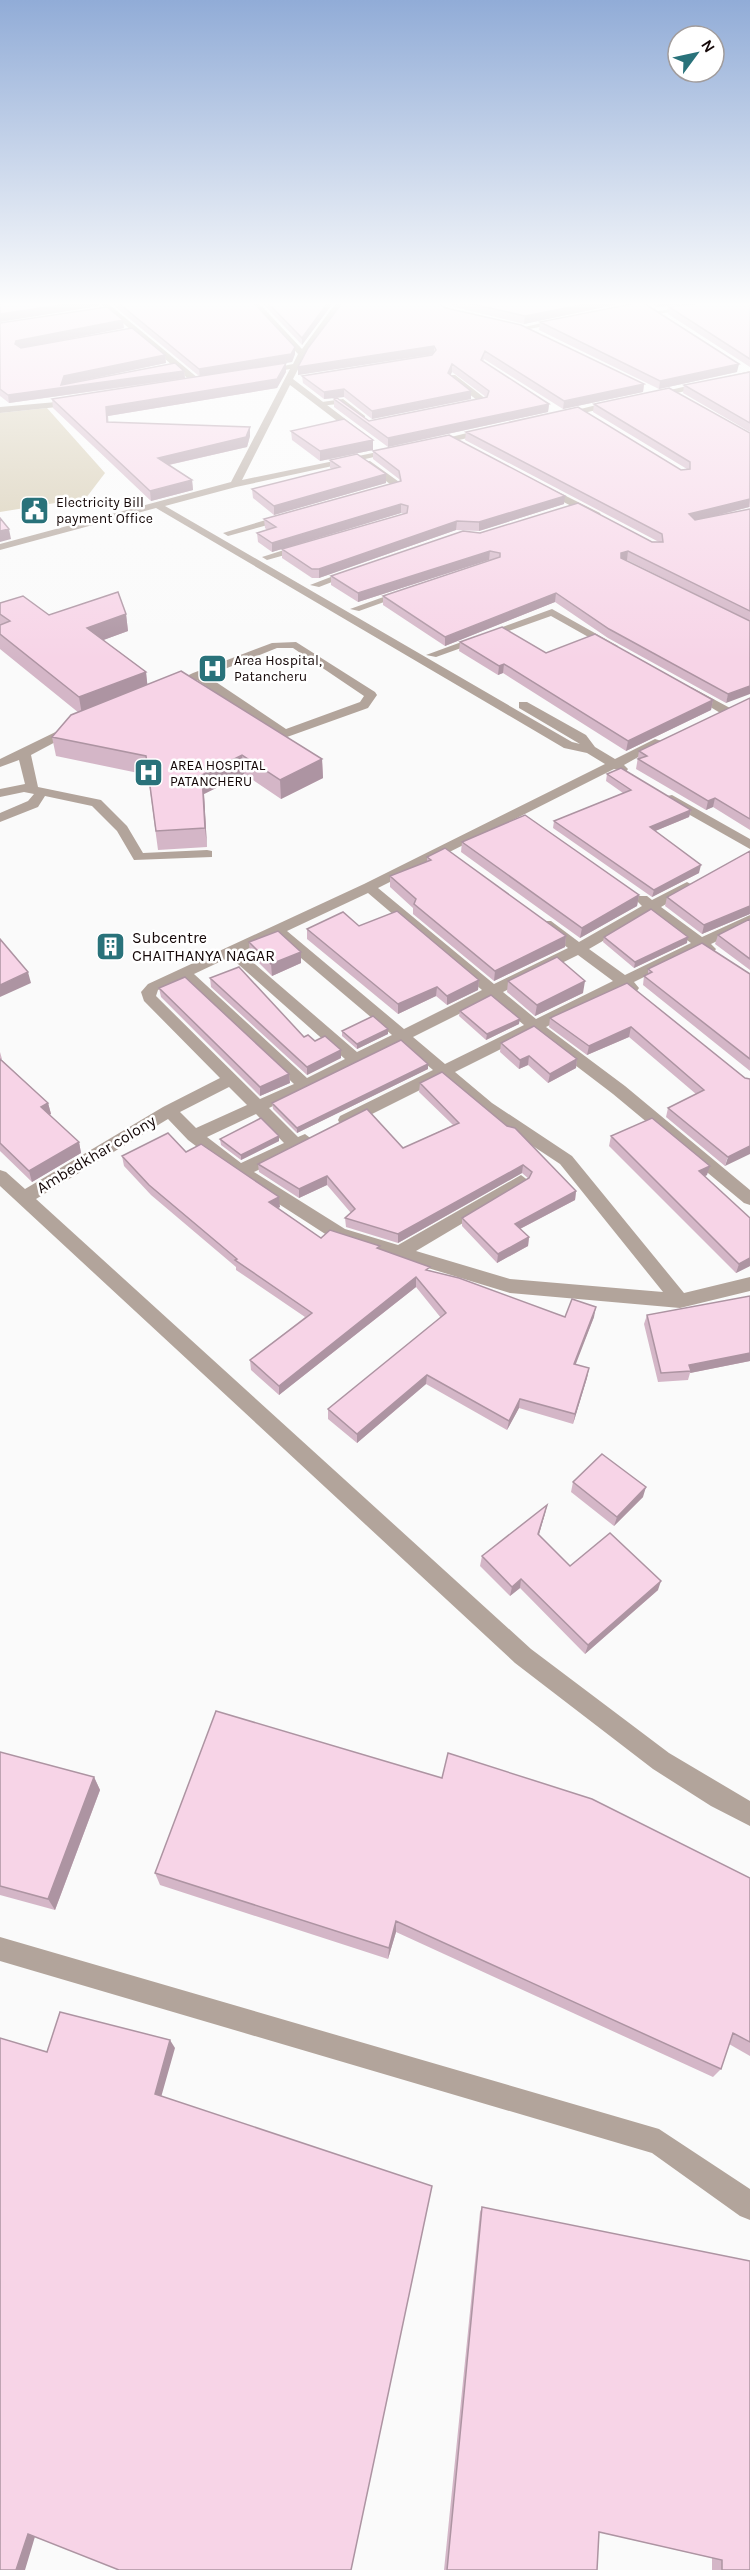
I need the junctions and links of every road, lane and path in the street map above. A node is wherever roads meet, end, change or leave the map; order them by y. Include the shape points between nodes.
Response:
1 (269, 421) edge
2 (343, 421) edge
3 (365, 421) edge
4 (351, 427) junction
5 (496, 429) edge
6 (452, 439) junction
7 (369, 440) edge
8 (462, 445) edge
9 (419, 446) edge
10 (378, 447) edge
11 (408, 448) edge
12 (387, 453) junction
13 (361, 458) junction
14 (536, 483) edge
15 (235, 484) junction
16 (197, 494) junction
17 (368, 495) edge
18 (173, 500) junction
19 (157, 505) junction
20 (578, 506) junction
21 (185, 507) junction
22 (567, 509) edge
23 (169, 512) junction
24 (304, 512) edge
25 (607, 521) edge
26 (228, 533) junction
27 (320, 542) edge
28 (0, 547) edge
29 (41, 548) dead end
30 (267, 557) junction
31 (360, 569) edge
32 (315, 585) junction
33 (419, 588) edge
34 (355, 609) junction
35 (623, 652) edge
36 (432, 656) junction
37 (197, 675) junction
38 (685, 687) edge
39 (153, 693) edge
40 (725, 711) edge
41 (87, 720) edge
42 (675, 735) edge
43 (582, 738) junction
44 (568, 745) junction
45 (591, 750) junction
46 (24, 754) junction
47 (0, 763) edge
48 (614, 764) junction
49 (633, 776) edge
50 (37, 791) junction
51 (0, 793) edge
52 (663, 793) edge
53 (0, 818) edge
54 (750, 825) edge
55 (732, 835) junction
56 (750, 845) edge
57 (207, 854) edge
58 (700, 879) edge
59 (369, 887) junction
60 (632, 892) edge
61 (651, 906) junction
62 (531, 913) edge
63 (750, 919) edge
64 (277, 930) junction
65 (701, 943) junction
66 (579, 948) junction
67 (232, 951) junction
68 (718, 955) edge
69 (184, 973) junction
70 (624, 981) junction
71 (493, 991) junction
72 (642, 996) edge
73 (534, 1026) junction
74 (402, 1037) junction
75 (356, 1060) junction
76 (444, 1071) junction
77 (231, 1079) junction
78 (305, 1084) junction
79 (259, 1107) junction
80 (169, 1111) junction
81 (194, 1136) junction
82 (296, 1144) junction
83 (240, 1171) junction
84 (0, 1176) edge
85 (521, 1181) edge
86 (23, 1198) junction
87 (750, 1199) edge
88 (400, 1252) junction
89 (750, 1284) edge
90 (680, 1300) junction
91 (750, 1814) edge
92 (0, 1949) edge
93 (750, 2206) edge

1 - 15 street
2 - 4 street
3 - 4 street via 369,424
4 - 7 street
5 - 6 street
6 - 8 street
6 - 9 street
10 - 12 street
11 - 12 street
12 - 13 street
13 - 15 street
13 - 17 street via 397,484
14 - 20 street
15 - 16 street
16 - 18 street
16 - 21 street
18 - 19 street
18 - 21 street
19 - 23 street
19 - 28 street
20 - 22 street
20 - 25 street
21 - 23 street
21 - 26 street
23 - 29 street
23 - 44 street
24 - 26 street
26 - 30 street
27 - 30 street
30 - 32 street
31 - 32 street
32 - 34 street
33 - 34 street
34 - 36 street
35 - 36 street via 552,612
36 - 43 street
37 - 37 street via 290,643 371,695 364,705 287,733
37 - 39 street
38 - 40 street
41 - 46 street
42 - 48 street
43 - 44 street
43 - 45 street
44 - 45 street
45 - 48 street
46 - 47 street
46 - 50 street
48 - 49 street
48 - 59 street via 524,817
50 - 51 street via 16,789
50 - 53 street via 33,804
50 - 57 street via 96,803 122,829 139,857
52 - 55 street
54 - 55 street
55 - 56 street
58 - 61 street
59 - 64 street
59 - 71 street
60 - 61 street
61 - 65 street
61 - 66 street
62 - 66 street
63 - 65 street
64 - 67 street
64 - 74 street
65 - 68 street
65 - 70 street
66 - 70 street
66 - 71 street
67 - 69 street
67 - 75 street
69 - 77 street via 153,987 149,998
69 - 78 street
70 - 72 street
70 - 73 street
71 - 73 street
71 - 74 street
73 - 76 street
73 - 87 street via 619,1089
74 - 75 street
74 - 76 street
75 - 78 street
76 - 82 street
76 - 90 street via 486,1107 566,1160
77 - 79 street
77 - 80 street
78 - 79 street
79 - 81 street
79 - 82 street
80 - 81 street, Ambedkhar colony
80 - 86 street, Ambedkhar colony
81 - 83 street, Ambedkhar colony
82 - 83 street
83 - 88 street, Ambedkhar colony via 339,1234
84 - 86 street
85 - 88 street
86 - 91 street via 523,1656 666,1765
88 - 90 street, Ambedkhar colony via 510,1286
89 - 90 street, Ambedkhar colony
92 - 93 street via 659,2142

